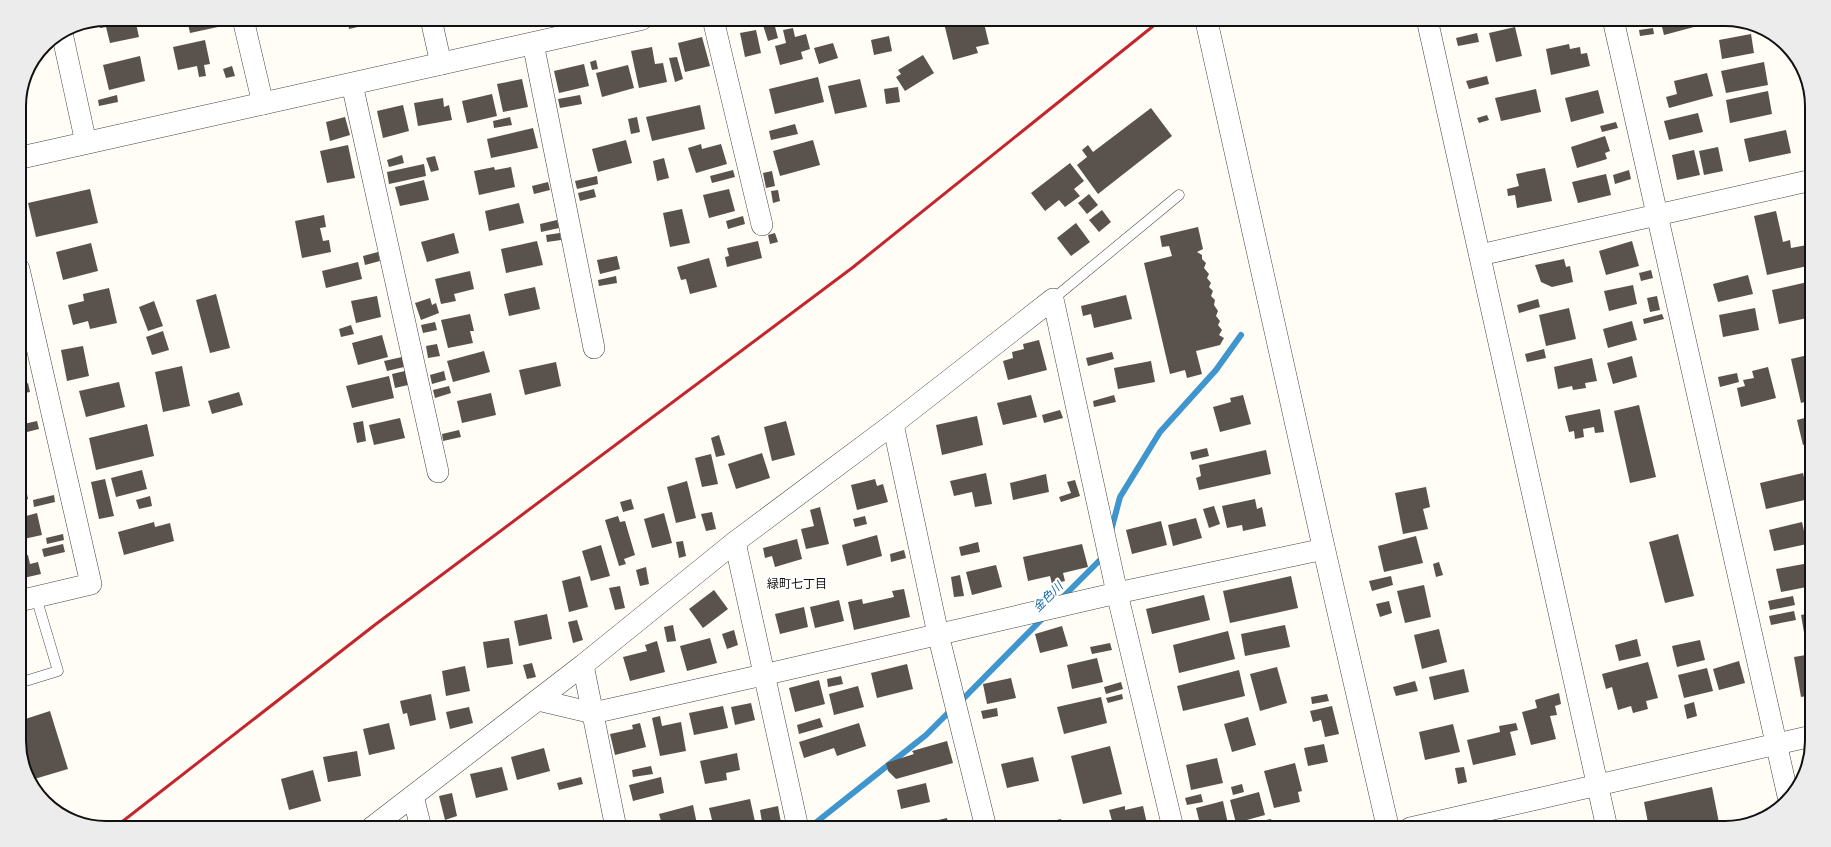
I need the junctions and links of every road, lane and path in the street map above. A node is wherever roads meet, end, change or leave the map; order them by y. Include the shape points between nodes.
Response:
1 (245, 26) edge
2 (433, 26) edge
3 (601, 26) edge
4 (715, 26) edge
5 (1208, 26) edge
6 (1429, 26) edge
7 (1615, 26) edge
8 (63, 38) edge
9 (533, 43) junction
10 (441, 64) junction
11 (352, 84) junction
12 (263, 104) junction
13 (86, 143) junction
14 (26, 156) edge
15 (1805, 182) edge
16 (1179, 195) dead end
17 (1658, 216) junction
18 (762, 225) dead end
19 (1480, 255) junction
20 (1053, 299) junction
21 (26, 300) edge
22 (594, 348) dead end
23 (893, 424) junction
24 (438, 472) dead end
25 (735, 542) junction
26 (1324, 549) junction
27 (1117, 593) junction
28 (28, 599) edge
29 (938, 634) junction
30 (583, 665) junction
31 (763, 675) junction
32 (26, 681) edge
33 (538, 700) junction
34 (593, 712) junction
35 (1805, 738) edge
36 (1776, 744) junction
37 (1597, 784) junction
38 (1787, 792) edge
39 (413, 796) junction
40 (379, 821) edge
41 (419, 821) edge
42 (615, 821) edge
43 (796, 821) edge
44 (984, 821) edge
45 (1171, 821) edge
46 (1386, 821) edge
47 (1440, 821) edge
48 (1605, 821) edge

1 - 12 street
2 - 10 street
3 - 9 street
4 - 18 street
5 - 26 street
6 - 19 street
7 - 17 street
8 - 13 street
9 - 10 street
9 - 22 street
10 - 11 street
11 - 12 street
11 - 24 street
12 - 13 street
13 - 14 street
15 - 17 street
16 - 20 lane
17 - 19 street
17 - 36 street
19 - 37 street
20 - 23 street
20 - 27 street
21 - 28 street via 91,584
23 - 25 street
23 - 29 street
25 - 30 street
25 - 31 street
26 - 27 street
26 - 46 street
27 - 29 street
27 - 45 street
28 - 32 lane via 58,671
29 - 31 street
29 - 44 street
30 - 33 street
30 - 34 street
31 - 34 street
31 - 43 street
33 - 34 street
33 - 39 street
34 - 42 street
35 - 36 street
36 - 37 street
36 - 38 street
37 - 47 street
37 - 48 street
39 - 40 street
39 - 41 street

